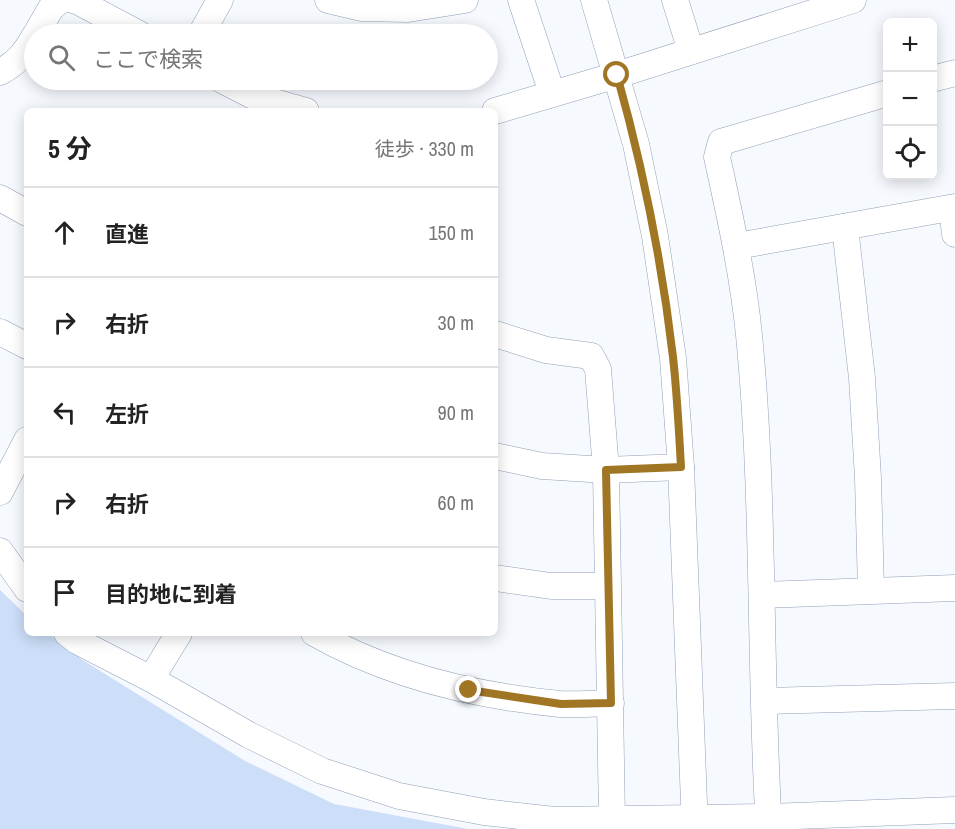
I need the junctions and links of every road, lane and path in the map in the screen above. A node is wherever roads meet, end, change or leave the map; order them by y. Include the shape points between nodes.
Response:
1 (62, 0) edge
2 (73, 0) edge
3 (220, 0) edge
4 (328, 0) edge
5 (465, 0) edge
6 (521, 0) edge
7 (594, 0) edge
8 (675, 0) edge
9 (854, 0) edge
10 (42, 24) edge
11 (121, 24) edge
12 (207, 24) edge
13 (691, 51) junction
14 (24, 53) edge
15 (0, 72) edge
16 (955, 73) edge
17 (617, 75) junction
18 (937, 79) edge
19 (241, 90) edge
20 (552, 93) junction
21 (883, 94) edge
22 (295, 108) edge
23 (498, 110) edge
24 (0, 198) edge
25 (953, 208) edge
26 (24, 211) edge
27 (845, 227) junction
28 (955, 234) edge
29 (737, 246) junction
30 (0, 332) edge
31 (498, 334) edge
32 (24, 344) edge
33 (24, 445) edge
34 (498, 457) edge
35 (681, 467) junction
36 (606, 470) junction
37 (4, 476) edge
38 (0, 551) edge
39 (498, 578) edge
40 (24, 585) edge
41 (607, 586) junction
42 (955, 588) edge
43 (871, 590) junction
44 (762, 595) junction
45 (72, 636) edge
46 (177, 636) edge
47 (319, 636) edge
48 (151, 679) junction
49 (955, 696) edge
50 (765, 701) junction
51 (611, 703) junction
52 (955, 810) edge
53 (612, 819) junction
54 (694, 823) edge
55 (769, 823) edge

1 - 10 street via 51,8
2 - 11 street
3 - 12 street
4 - 5 street via 362,8 408,9
6 - 20 street
7 - 17 street
8 - 13 street
9 - 13 street
13 - 17 street
14 - 15 street
16 - 18 street
17 - 20 street
17 - 35 street via 656,236 673,358
19 - 22 street
20 - 23 street
21 - 29 street via 721,142 717,157
24 - 26 street
25 - 27 street
25 - 28 street
27 - 29 street
27 - 43 street via 862,378
29 - 44 street via 758,455
30 - 32 street
31 - 36 street via 546,350 591,356 598,369
33 - 37 street
34 - 36 street via 542,466
35 - 36 street
35 - 54 street
36 - 41 street
38 - 40 street
39 - 41 street via 551,586
41 - 51 street
42 - 43 street
43 - 44 street
44 - 50 street
45 - 48 street
46 - 48 street
47 - 51 street via 402,672 469,690 561,704
48 - 53 street via 322,771 399,796 554,820
49 - 50 street
50 - 55 street
51 - 53 street
52 - 55 street
53 - 54 street
54 - 55 street

